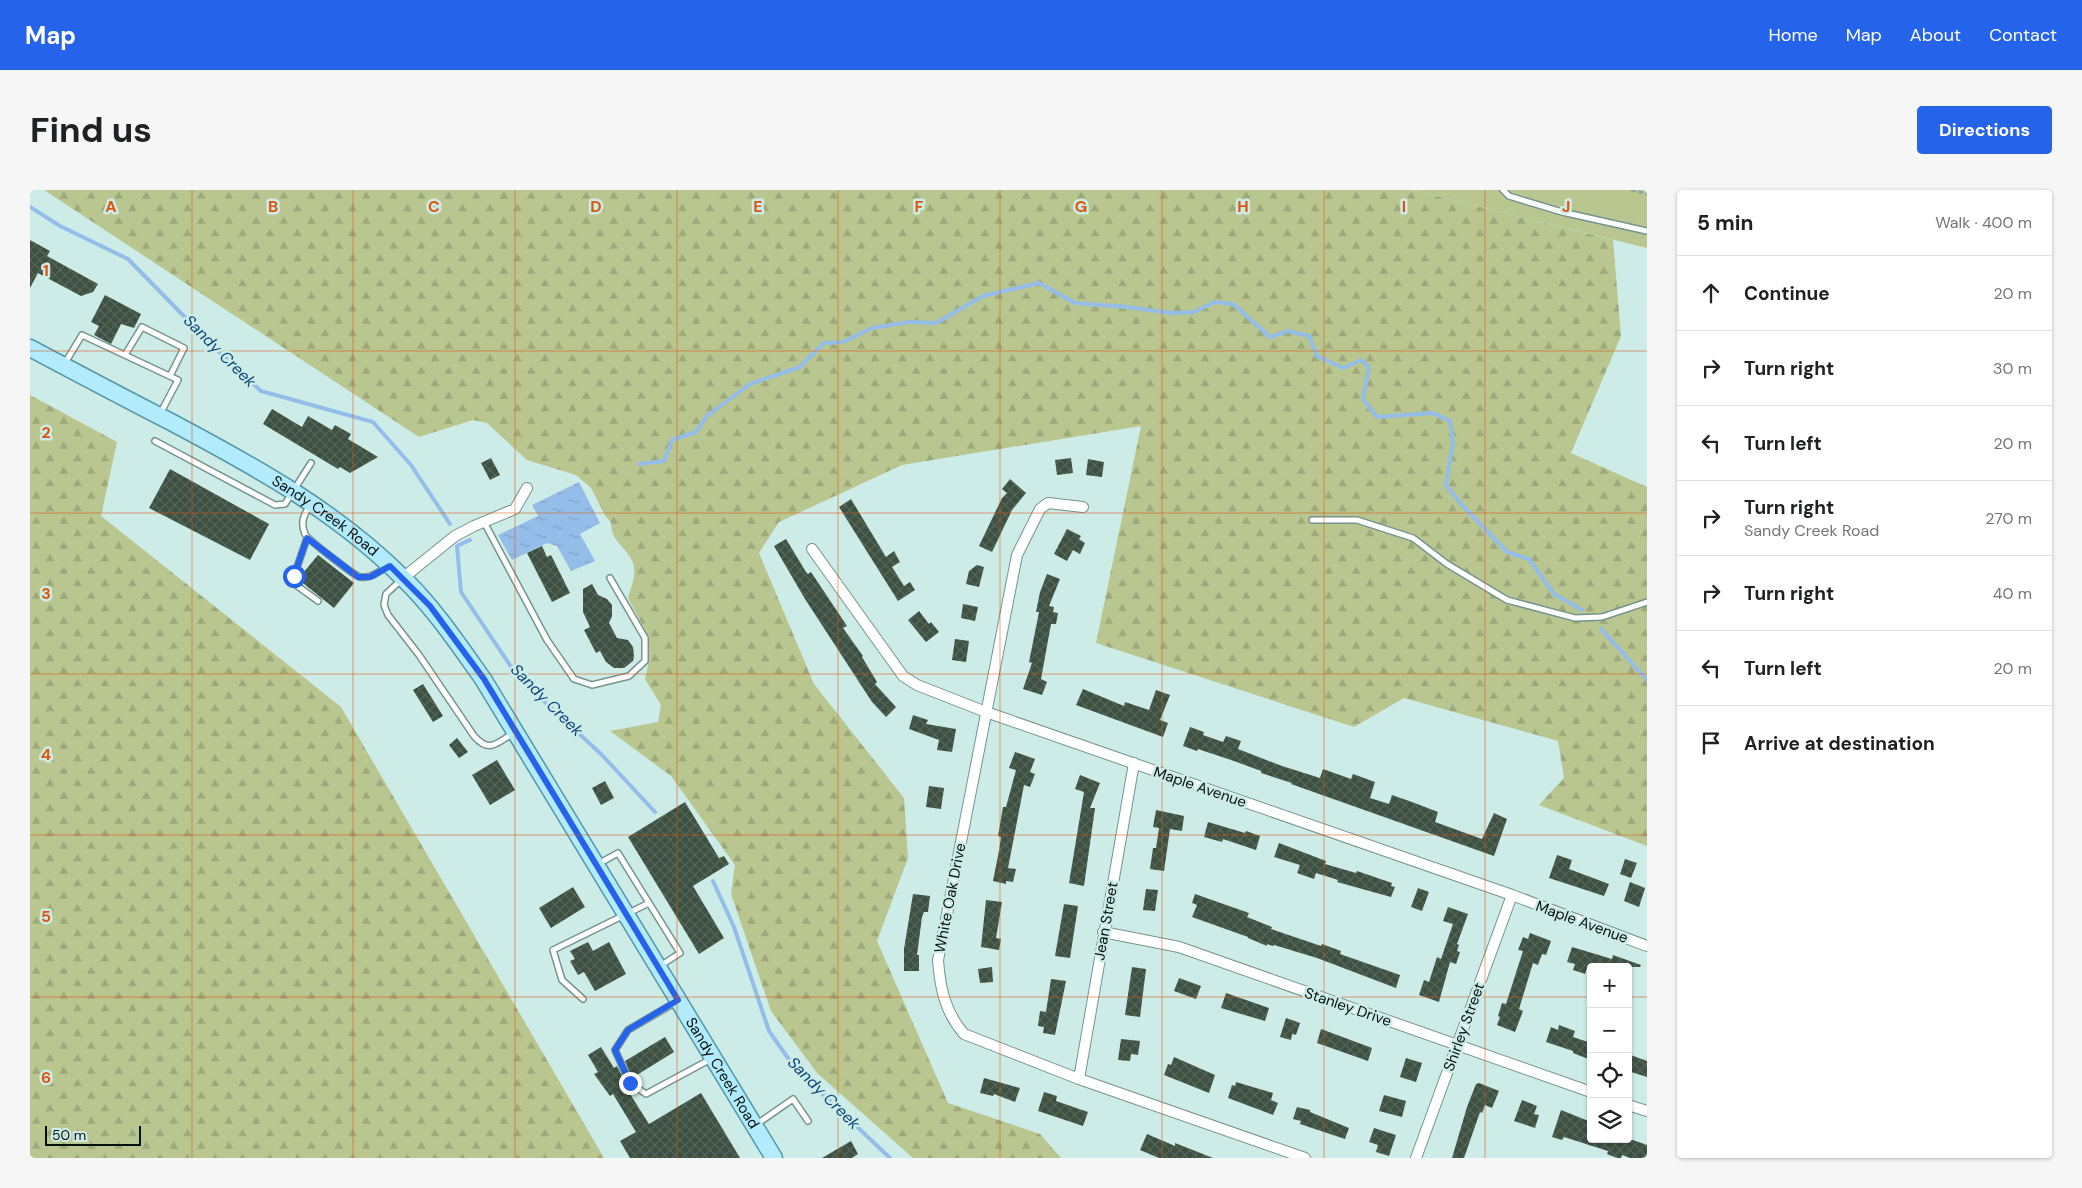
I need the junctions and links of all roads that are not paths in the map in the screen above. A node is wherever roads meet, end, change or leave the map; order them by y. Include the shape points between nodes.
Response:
1 (1503, 190) edge
2 (1647, 231) edge
3 (30, 348) edge
4 (125, 355) junction
5 (64, 366) junction
6 (170, 376) junction
7 (159, 416) junction
8 (155, 441) dead end
9 (311, 463) dead end
10 (527, 488) dead end
11 (294, 491) junction
12 (312, 502) junction
13 (1083, 507) dead end
14 (1312, 520) dead end
15 (484, 522) junction
16 (307, 538) junction
17 (812, 549) dead end
18 (390, 566) junction
19 (403, 578) junction
20 (610, 578) dead end
21 (318, 601) dead end
22 (1647, 602) edge
23 (986, 712) junction
24 (516, 732) junction
25 (1134, 764) junction
26 (596, 864) junction
27 (1512, 896) junction
28 (649, 903) junction
29 (627, 915) junction
30 (1103, 932) junction
31 (1647, 946) edge
32 (658, 967) junction
33 (583, 999) dead end
34 (678, 1000) junction
35 (1457, 1045) junction
36 (713, 1057) junction
37 (1079, 1079) junction
38 (1587, 1091) edge
39 (1632, 1105) edge
40 (1647, 1111) edge
41 (808, 1121) dead end
42 (755, 1126) junction
43 (770, 1157) edge
44 (1305, 1158) edge
45 (1416, 1158) edge

1 - 2 lane via 1509,196 1562,212
3 - 5 main road, Sandy Creek Road
4 - 5 lane via 82,335
4 - 6 lane
4 - 6 lane via 142,327 184,348
5 - 7 main road, Sandy Creek Road
6 - 7 lane via 178,380
7 - 11 main road, Sandy Creek Road
8 - 11 lane via 275,505 284,504
9 - 11 lane
10 - 15 street via 515,509
11 - 12 main road, Sandy Creek Road
12 - 16 lane via 302,516
12 - 18 main road, Sandy Creek Road
13 - 23 street, White Oak Drive via 1048,503 1040,509 1017,555
14 - 22 lane via 1357,520 1413,538 1447,564 1507,600 1576,618 1602,617
15 - 19 street via 455,536
15 - 20 lane via 547,640 574,678 592,685 629,676 645,661 645,638
16 - 18 lane via 358,577 370,577
16 - 21 lane via 294,576 296,585
17 - 23 street, Maple Avenue via 903,676 917,685
18 - 19 main road, Sandy Creek Road
19 - 24 main road, Sandy Creek Road via 430,606 484,679
19 - 24 lane via 386,594 384,605 388,615 474,736 480,743 492,746
23 - 25 street, Maple Avenue
23 - 37 street, White Oak Drive via 938,960 940,984 954,1023 964,1034
24 - 26 main road, Sandy Creek Road
25 - 27 street, Maple Avenue
25 - 30 street, Jean Street
26 - 28 lane via 618,853
26 - 29 main road, Sandy Creek Road
27 - 31 street, Maple Avenue
27 - 35 street, Shirley Street
28 - 29 lane
28 - 32 lane via 680,953
29 - 32 main road, Sandy Creek Road
29 - 33 lane via 553,950 562,980
30 - 35 street, Stanley Drive via 1179,947
30 - 37 street, Jean Street
32 - 34 main road, Sandy Creek Road
34 - 36 main road, Sandy Creek Road
34 - 36 lane via 628,1030 615,1050 630,1083 646,1094
35 - 38 street, Stanley Drive
35 - 45 street, Shirley Street
36 - 42 main road, Sandy Creek Road
37 - 44 street, White Oak Drive
39 - 40 street
41 - 42 lane via 793,1099
42 - 43 main road, Sandy Creek Road

